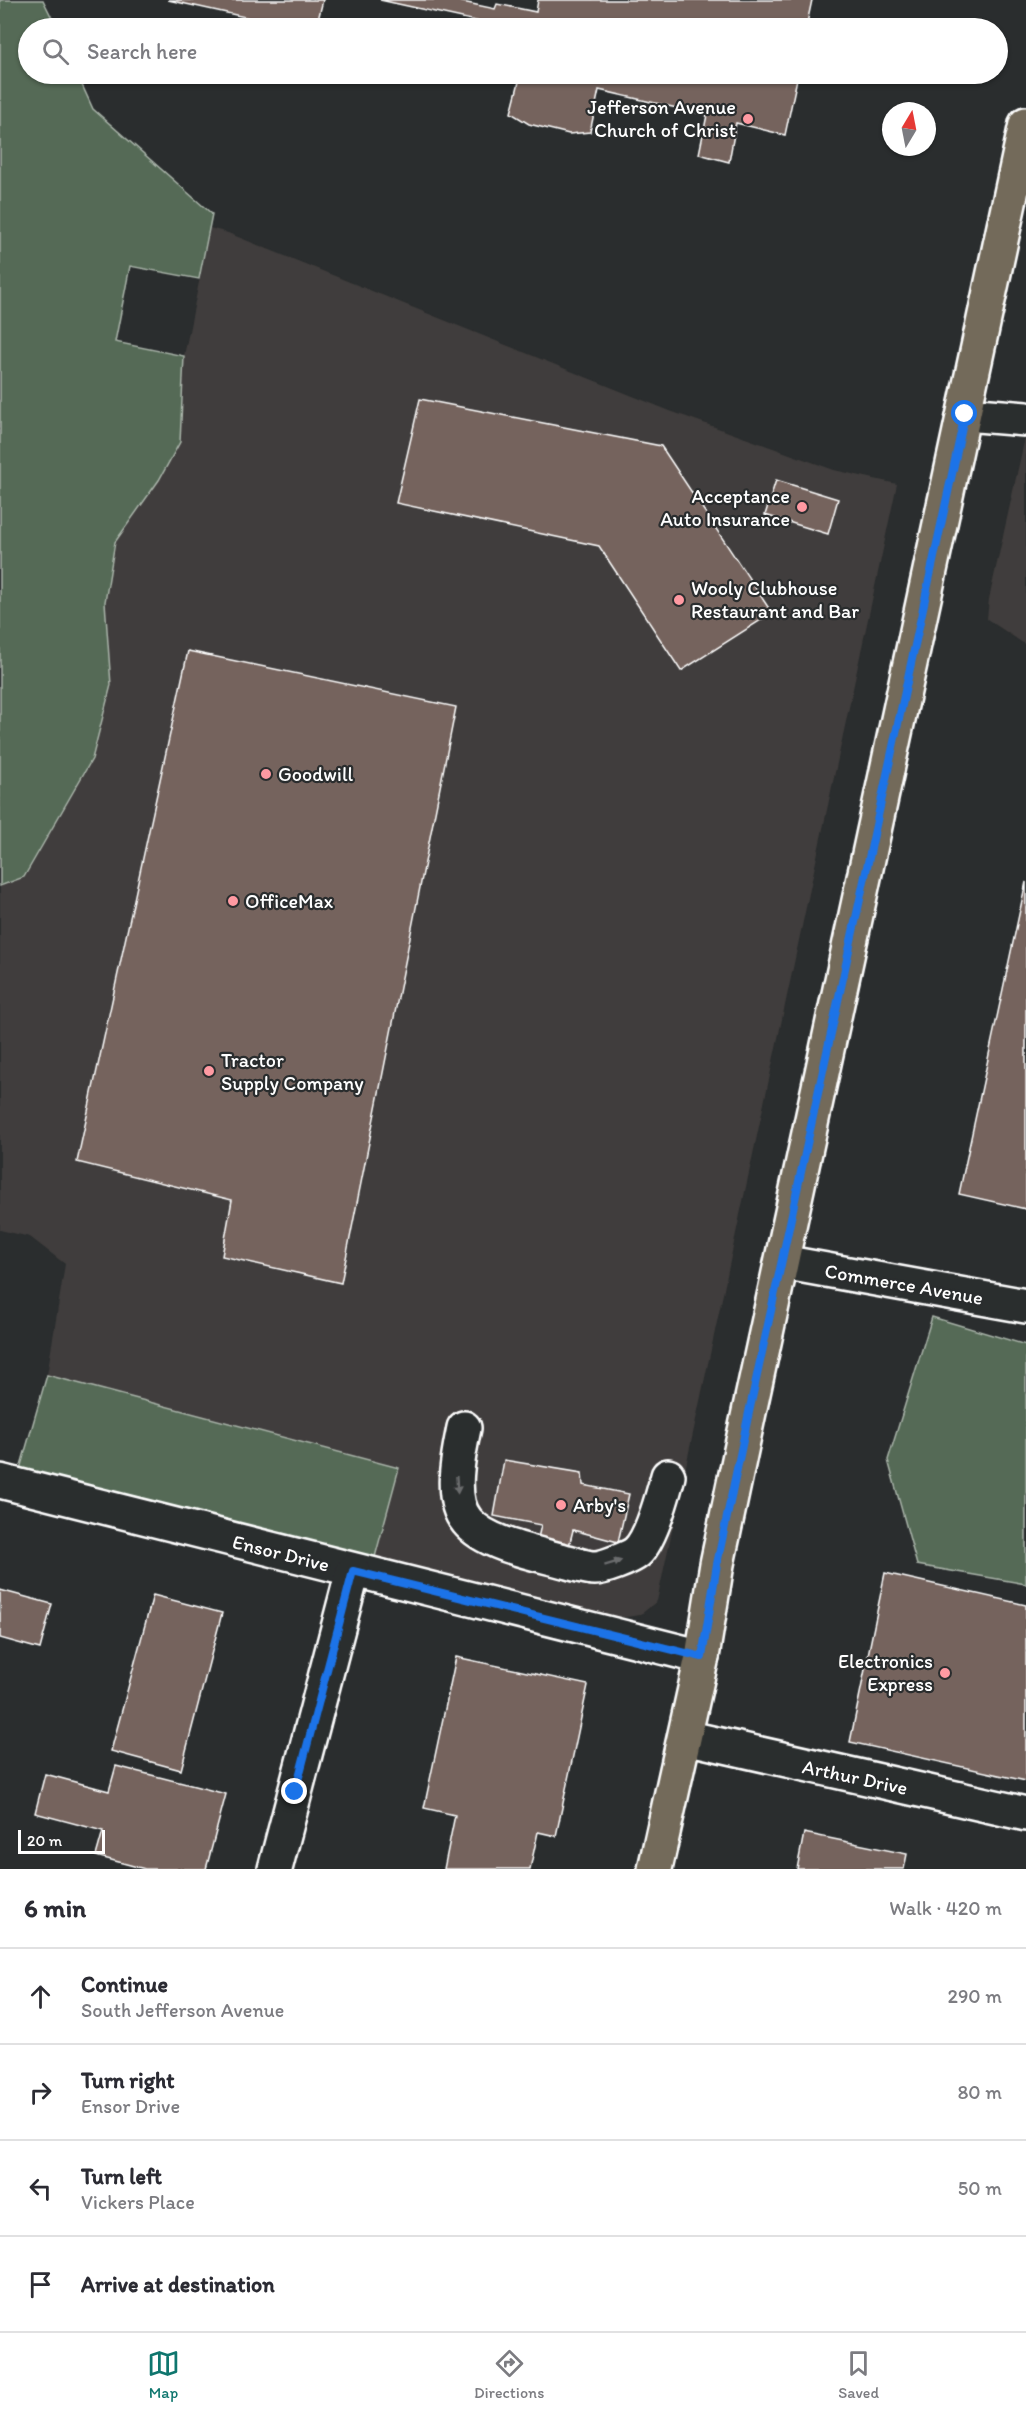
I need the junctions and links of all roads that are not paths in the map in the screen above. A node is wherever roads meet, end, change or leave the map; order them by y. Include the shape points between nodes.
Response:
1 (1026, 124) edge
2 (1018, 201) edge
3 (965, 414) junction
4 (1026, 419) edge
5 (782, 1262) junction
6 (1026, 1306) edge
7 (464, 1428) dead end
8 (668, 1476) dead end
9 (0, 1481) edge
10 (353, 1571) junction
11 (702, 1657) junction
12 (685, 1737) junction
13 (1026, 1814) edge
14 (275, 1869) edge
15 (655, 1869) edge

1 - 2 main road
2 - 3 main road
3 - 4 street
3 - 5 main road
5 - 6 street, Commerce Avenue
5 - 11 main road via 717,1564
7 -> 8 street via 456,1472 457,1497 466,1521 483,1534 524,1550 595,1568 638,1551
9 - 10 street, Ensor Drive
10 - 11 street, Ensor Drive
10 - 14 street
11 - 12 main road
12 - 13 street, Arthur Drive
12 - 15 main road

